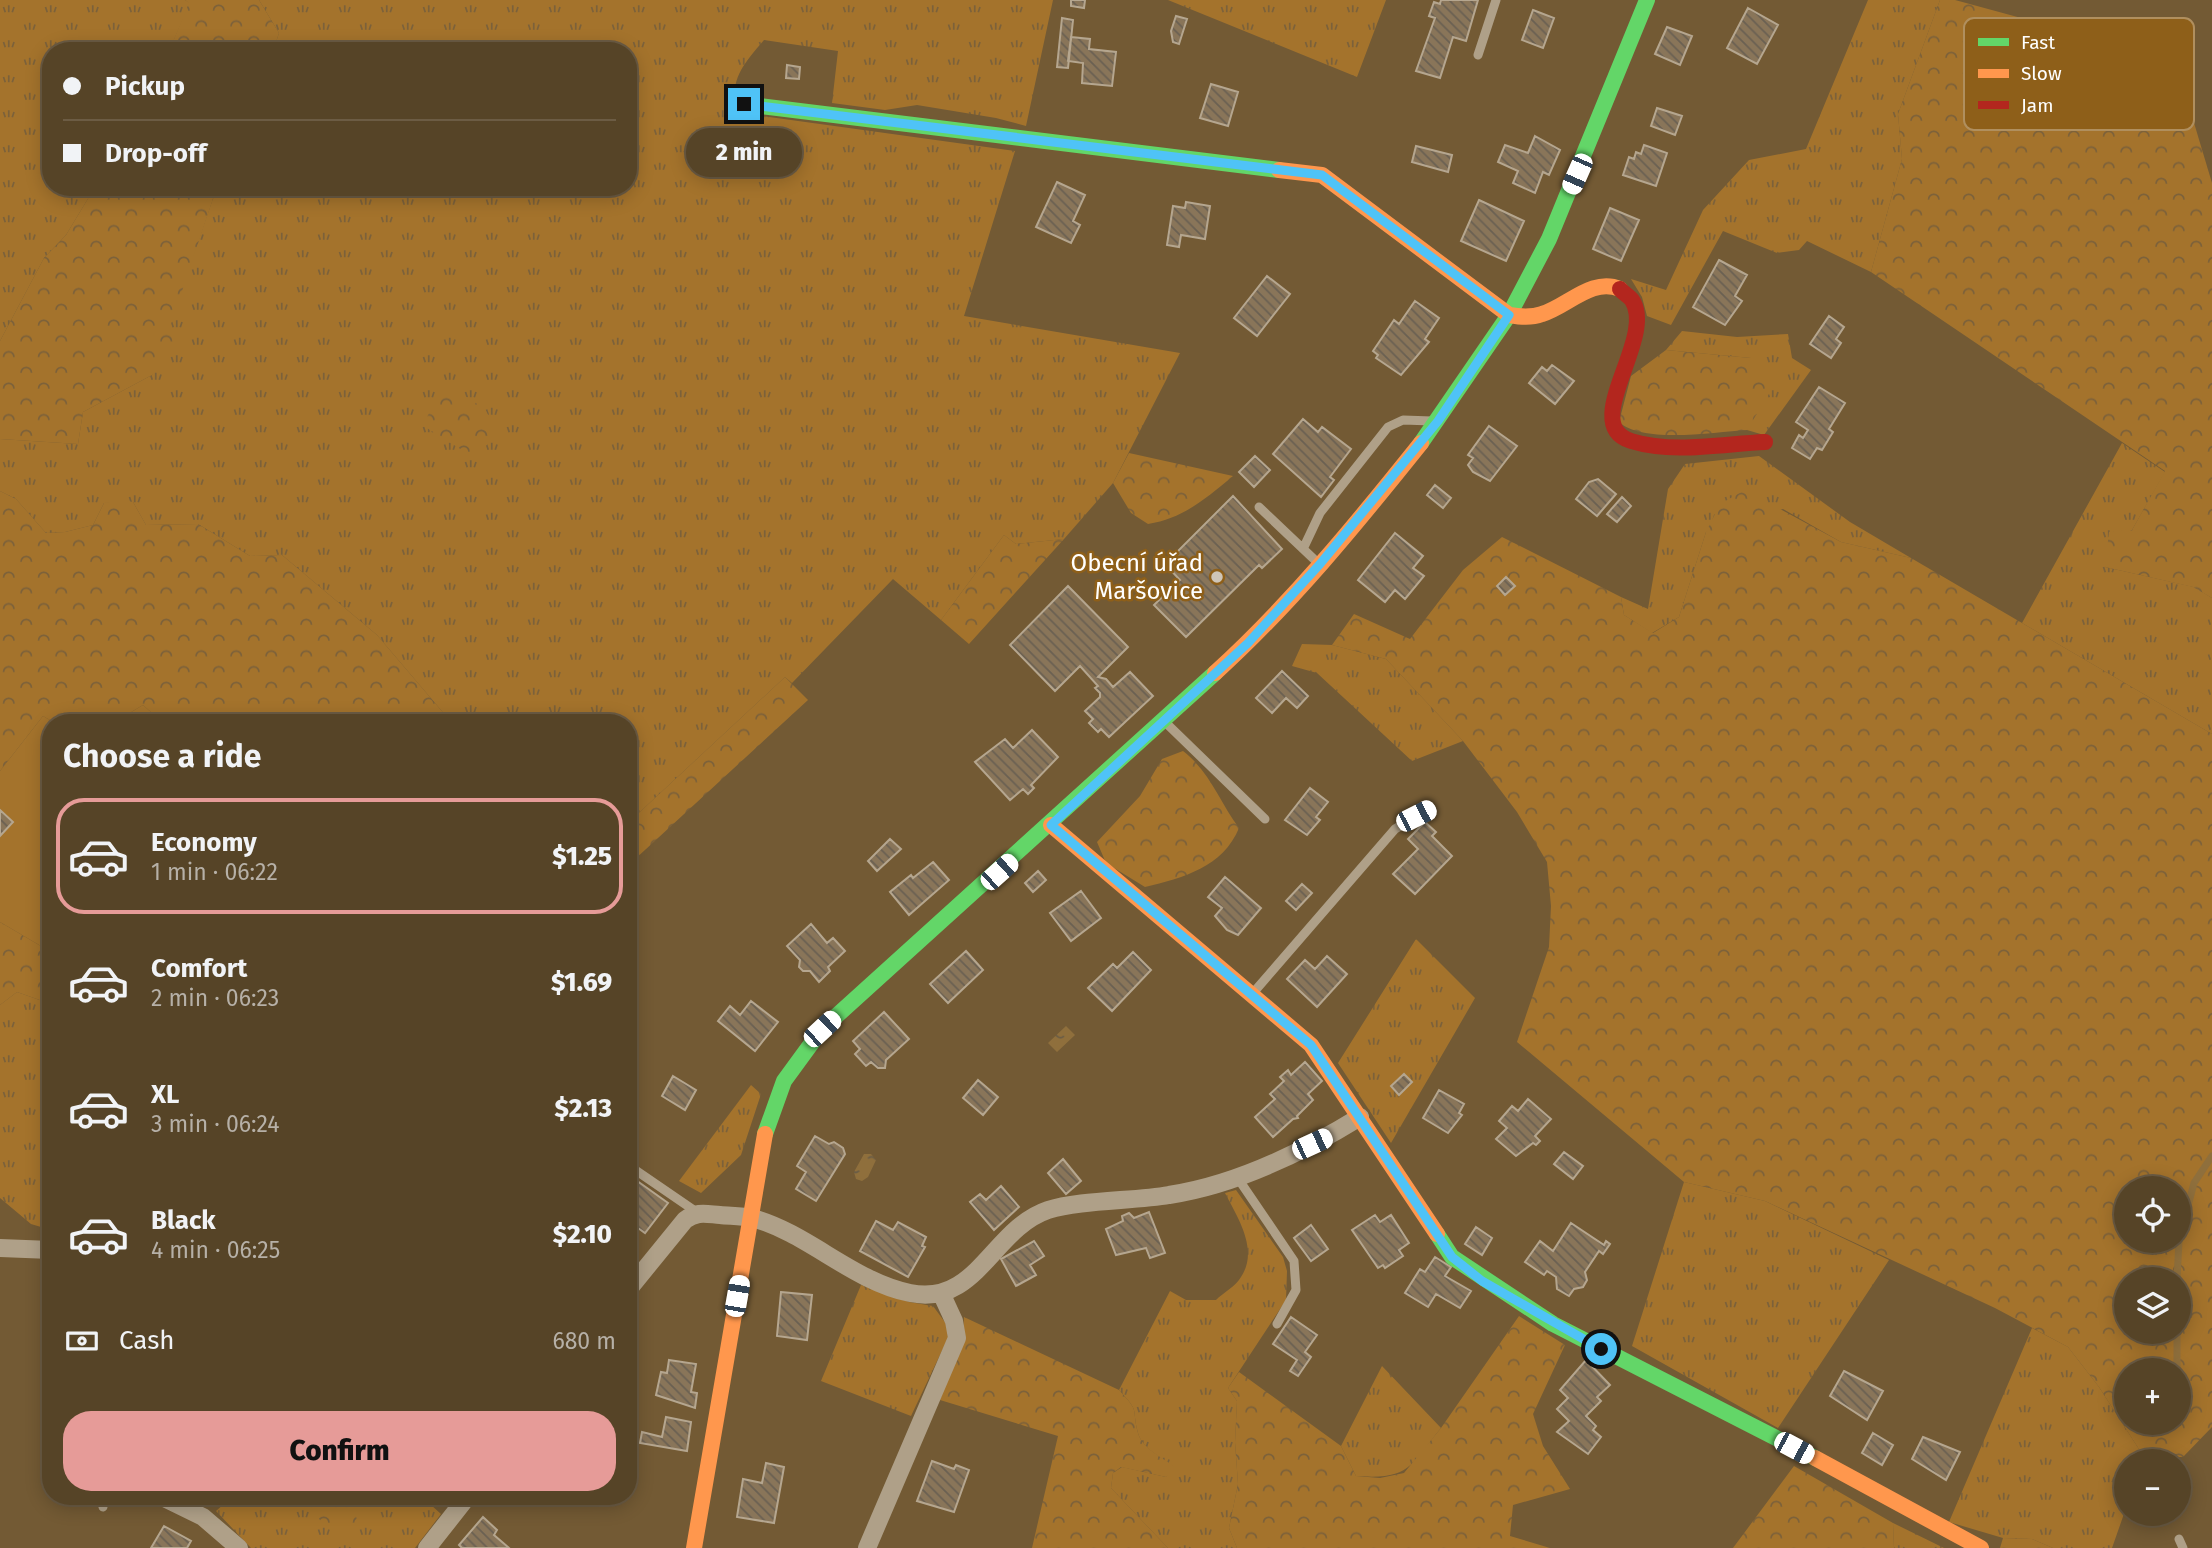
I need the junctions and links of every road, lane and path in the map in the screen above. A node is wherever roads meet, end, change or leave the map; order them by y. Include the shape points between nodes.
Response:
1 (1496, 0) edge
2 (1647, 0) edge
3 (1478, 55) dead end
4 (744, 104) dead end
5 (1509, 315) junction
6 (1438, 421) junction
7 (1765, 442) dead end
8 (1259, 508) dead end
9 (1303, 549) junction
10 (1320, 564) junction
11 (1164, 721) junction
12 (1430, 808) dead end
13 (1265, 819) dead end
14 (1051, 825) junction
15 (1252, 994) junction
16 (1360, 1117) junction
17 (637, 1171) edge
18 (1237, 1177) junction
19 (698, 1213) junction
20 (750, 1218) junction
21 (0, 1248) edge
22 (42, 1250) edge
23 (637, 1279) edge
24 (942, 1295) junction
25 (1277, 1324) dead end
26 (178, 1505) edge
27 (461, 1505) edge
28 (239, 1548) edge
29 (428, 1548) edge
30 (694, 1548) edge
31 (867, 1548) edge
32 (1981, 1548) edge

1 - 3 lane
2 - 5 street via 1549,239
4 - 5 street via 1322,175
5 - 6 street
5 - 7 street via 1534,319 1600,286 1617,288 1634,304 1634,317 1631,359 1612,404 1614,434 1656,445
6 - 9 lane via 1403,420 1388,427 1320,513
6 - 10 street
8 - 9 lane
9 - 10 lane
10 - 11 street via 1248,643
11 - 13 lane
11 - 14 street
12 - 15 lane via 1386,838
14 - 15 street
14 - 20 street via 857,997 800,1055 772,1109
15 - 16 street via 1311,1045
16 - 18 street
16 - 32 street via 1452,1257 1482,1281 1601,1349
17 - 19 lane
18 - 24 street via 1172,1195 1049,1210 1014,1228 973,1277
18 - 25 lane via 1294,1261 1296,1290
19 - 20 street
19 - 23 street via 681,1224
20 - 24 street via 873,1281 911,1293
20 - 30 street
21 - 22 street
24 - 31 street via 957,1338
26 - 28 street via 202,1517
27 - 29 street

